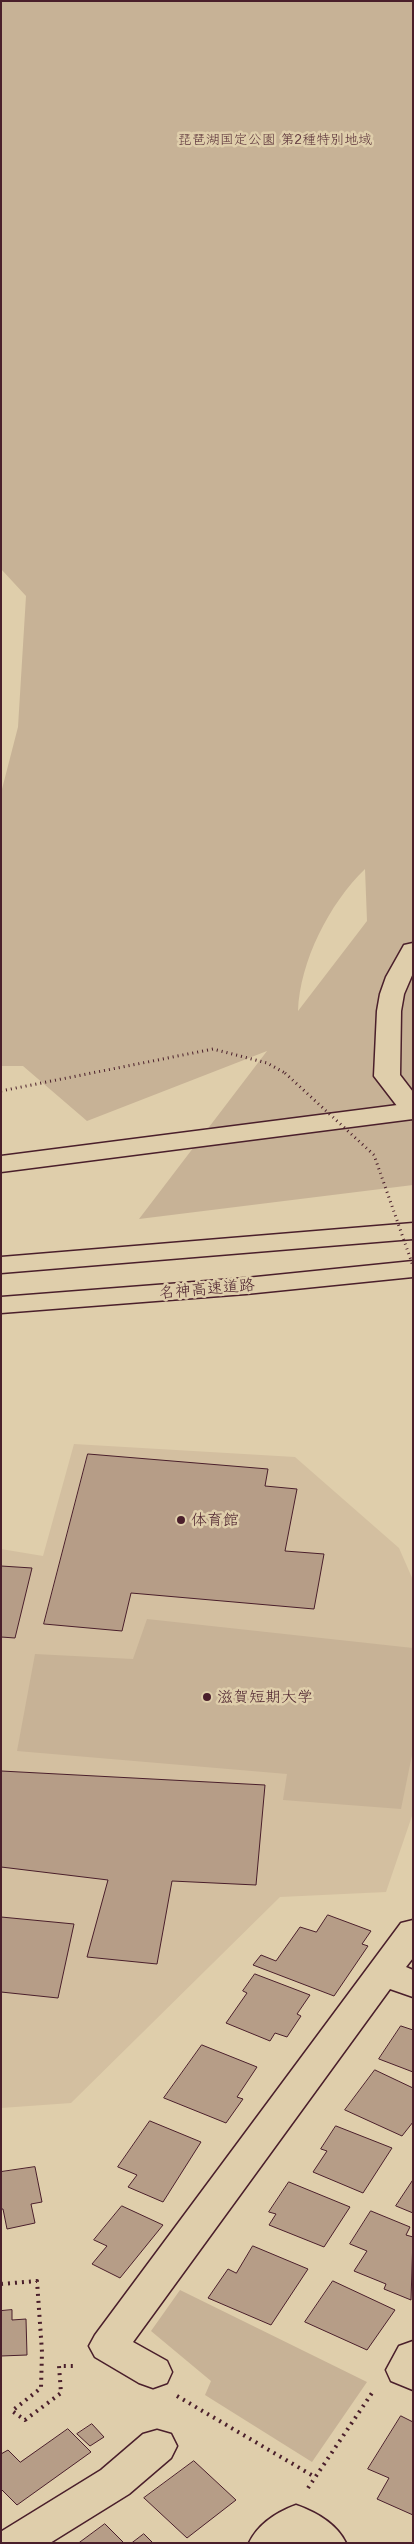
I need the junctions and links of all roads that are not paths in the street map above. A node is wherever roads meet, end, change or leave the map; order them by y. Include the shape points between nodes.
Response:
1 (413, 950) edge
2 (413, 1111) edge
3 (1, 1164) edge
4 (413, 1213) edge
5 (413, 1231) edge
6 (85, 1260) junction
7 (1, 1266) edge
8 (413, 1268) edge
9 (1, 1305) edge
10 (413, 1932) edge
11 (398, 1978) edge
12 (153, 2372) dead end
13 (157, 2446) dead end
14 (16, 2543) edge

1 - 2 main road via 392,994 387,1076
2 - 3 main road
4 - 6 main road
5 - 6 main road
6 - 7 main road
8 - 9 main road, 名神高速道路 via 246,1286
10 - 11 main road
11 - 12 main road via 108,2346
13 - 14 main road via 115,2482

